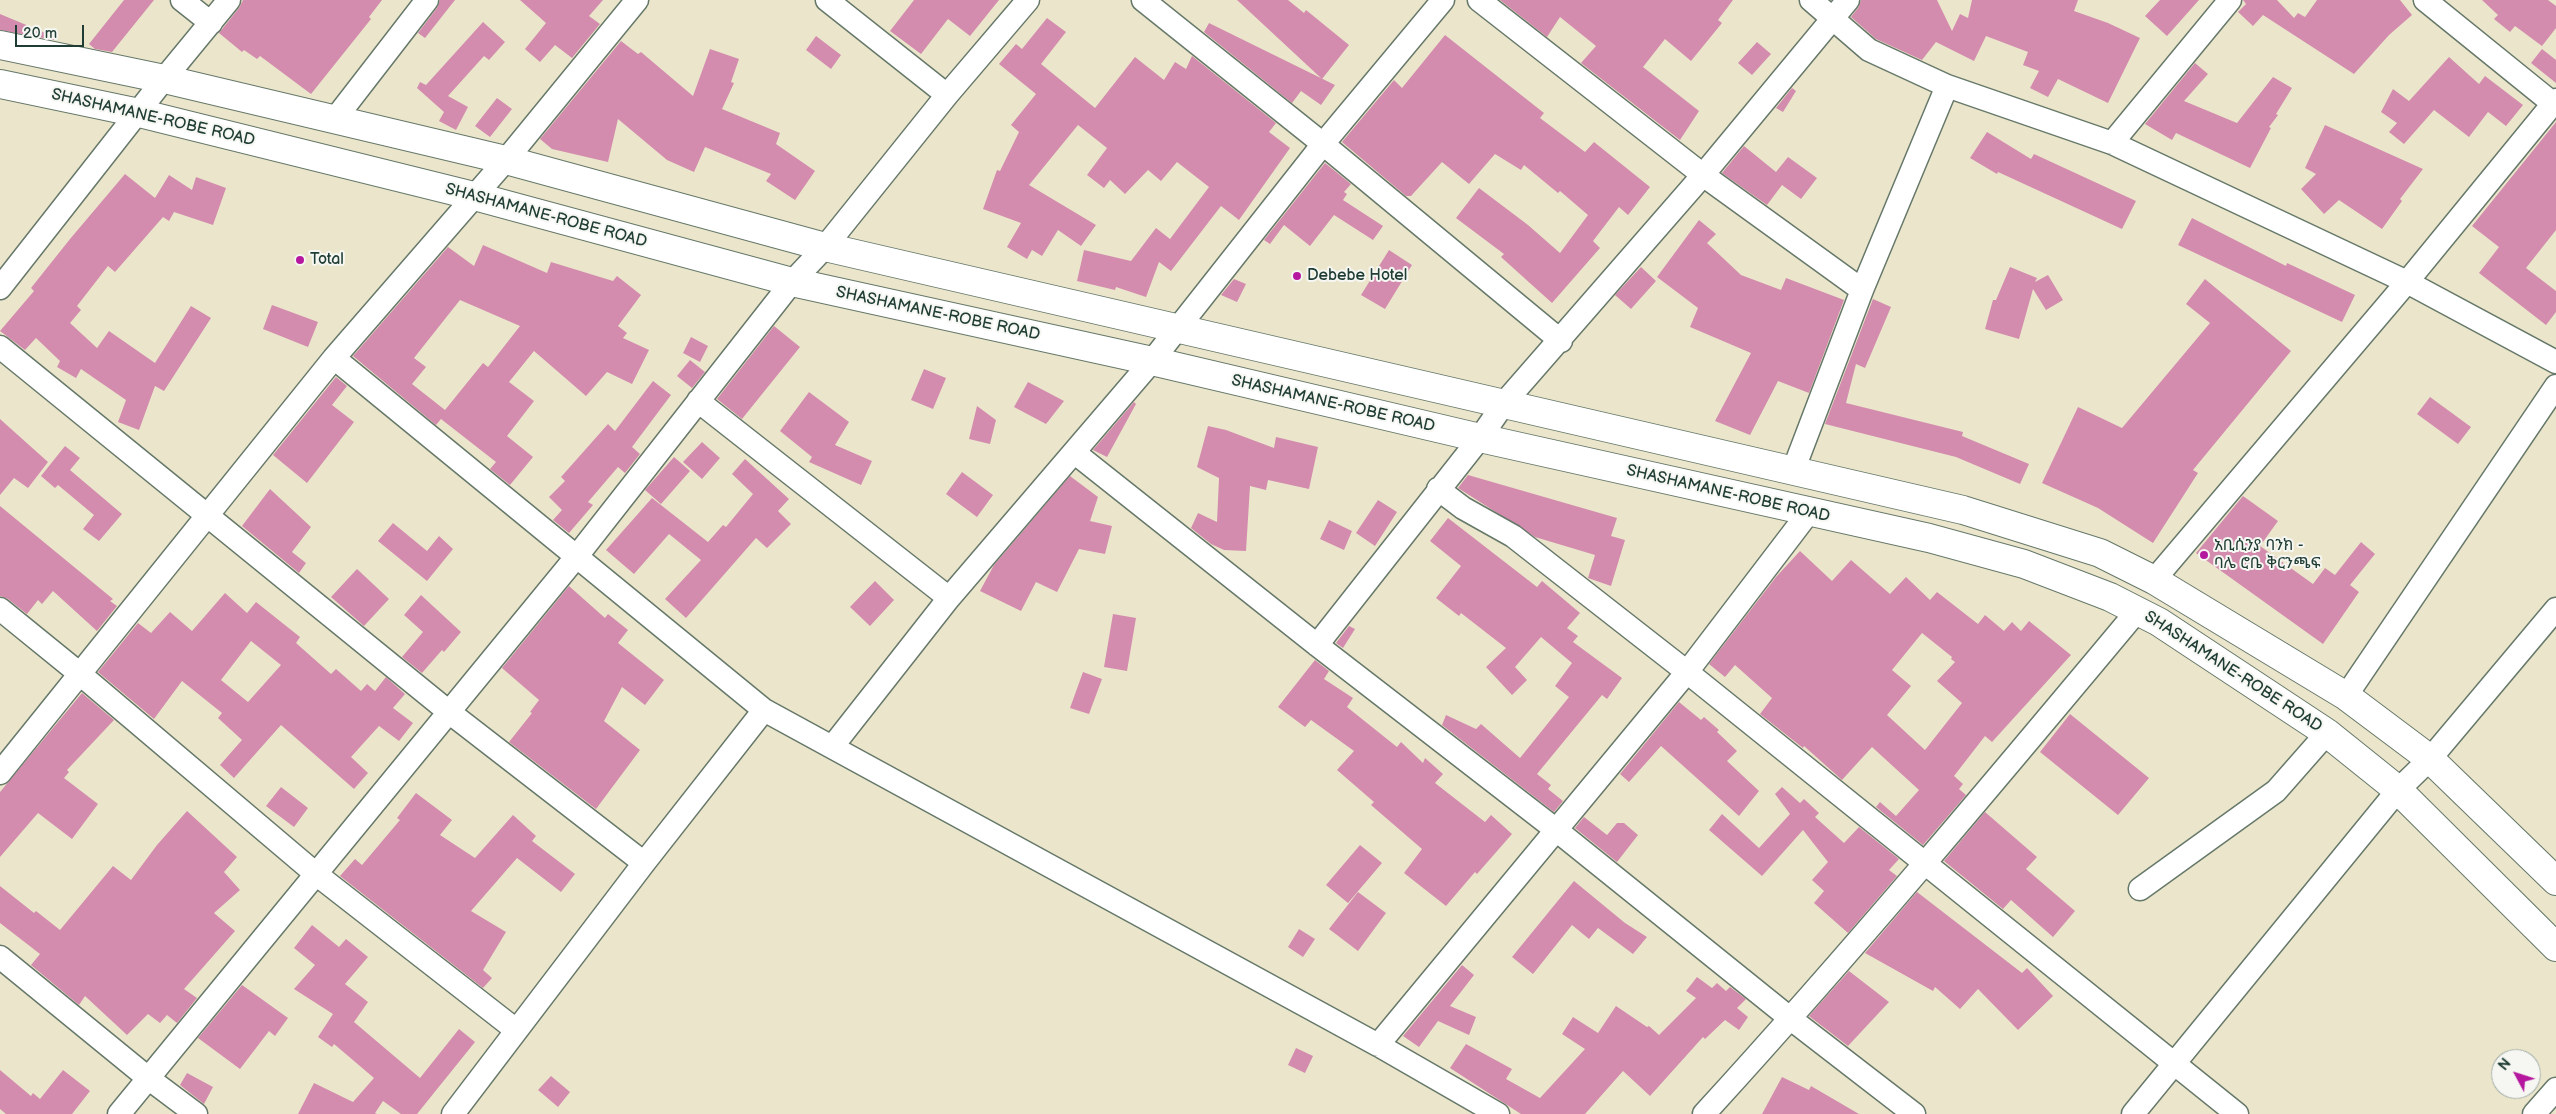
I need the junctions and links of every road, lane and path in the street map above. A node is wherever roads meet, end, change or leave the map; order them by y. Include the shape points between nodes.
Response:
1 (182, 0) edge
2 (229, 0) edge
3 (427, 0) edge
4 (637, 0) edge
5 (827, 0) edge
6 (1028, 0) edge
7 (1143, 0) edge
8 (1444, 0) edge
9 (1479, 0) edge
10 (1811, 0) edge
11 (1848, 0) edge
12 (2230, 0) edge
13 (2424, 0) edge
14 (1834, 18) junction
15 (211, 23) junction
16 (0, 45) edge
17 (164, 79) junction
18 (0, 84) edge
19 (1947, 86) junction
20 (947, 94) junction
21 (2555, 103) edge
22 (139, 113) junction
23 (335, 119) junction
24 (2112, 143) junction
25 (1323, 144) junction
26 (506, 160) junction
27 (1703, 175) junction
28 (474, 196) junction
29 (825, 247) junction
30 (792, 282) junction
31 (2407, 282) junction
32 (0, 288) edge
33 (1862, 290) junction
34 (1178, 327) junction
35 (1561, 341) junction
36 (0, 347) edge
37 (334, 358) junction
38 (1152, 361) junction
39 (2556, 362) edge
40 (2556, 386) edge
41 (698, 401) junction
42 (1505, 402) junction
43 (1480, 438) junction
44 (1075, 453) junction
45 (1793, 471) junction
46 (1438, 489) junction
47 (1809, 512) junction
48 (208, 515) junction
49 (577, 556) junction
50 (2154, 580) junction
51 (949, 598) junction
52 (0, 609) edge
53 (2556, 609) edge
54 (2138, 610) junction
55 (1317, 645) junction
56 (1687, 672) junction
57 (80, 674) junction
58 (2346, 696) junction
59 (764, 710) junction
60 (449, 712) junction
61 (2327, 733) junction
62 (832, 746) junction
63 (2430, 759) junction
64 (0, 773) edge
65 (2398, 790) junction
66 (1555, 829) junction
67 (644, 863) junction
68 (1925, 864) junction
69 (316, 874) junction
70 (2556, 881) edge
71 (2140, 890) dead end
72 (2556, 947) edge
73 (0, 957) edge
74 (1791, 1019) junction
75 (516, 1030) junction
76 (1378, 1045) junction
77 (2175, 1064) junction
78 (148, 1078) junction
79 (2556, 1089) edge
80 (119, 1114) edge
81 (196, 1114) edge
82 (452, 1114) edge
83 (1498, 1114) edge
84 (1704, 1114) edge
85 (1914, 1114) edge
86 (2133, 1114) edge
87 (2237, 1114) edge
88 (2534, 1114) edge

1 - 15 street
2 - 15 street
3 - 23 street
4 - 26 street
5 - 20 street
6 - 20 street
7 - 25 street
8 - 25 street
9 - 27 street
10 - 14 street
11 - 14 street
12 - 24 street
13 - 21 street
14 - 19 street via 1869,50
14 - 27 street
15 - 17 street
16 - 17 main road
17 - 22 street
17 - 23 main road
18 - 22 main road, SHASHAMANE-ROBE ROAD
19 - 24 street
19 - 33 street
20 - 29 street
21 - 31 street
22 - 28 main road, SHASHAMANE-ROBE ROAD
22 - 32 street
23 - 26 main road
24 - 31 street
25 - 34 street
25 - 35 street
26 - 28 street
26 - 29 main road
27 - 33 street
27 - 35 street
28 - 30 main road, SHASHAMANE-ROBE ROAD
28 - 37 street
29 - 30 street
29 - 34 main road
30 - 38 main road, SHASHAMANE-ROBE ROAD
30 - 41 street
31 - 39 street
31 - 50 street
33 - 45 street
34 - 38 street
34 - 42 main road
35 - 42 street
36 - 48 street
37 - 48 street
37 - 49 street
38 - 43 main road, SHASHAMANE-ROBE ROAD
38 - 44 street
40 - 58 street
41 - 49 street
41 - 51 street
42 - 43 street
42 - 45 main road
43 - 46 street
43 - 47 main road, SHASHAMANE-ROBE ROAD
44 - 51 street
44 - 55 street
45 - 50 main road via 1963,510 2100,553
46 - 55 street
46 - 56 street via 1463,508 1513,536
47 - 54 main road, SHASHAMANE-ROBE ROAD via 1929,538 2024,564
47 - 56 street
48 - 57 street
48 - 60 street
49 - 59 street
49 - 60 street
50 - 58 main road
51 - 62 street
52 - 57 street
53 - 63 street
54 - 61 main road, SHASHAMANE-ROBE ROAD
54 - 68 street
55 - 66 street
56 - 66 street
56 - 68 street
57 - 64 street
57 - 69 street
58 - 63 main road
59 - 62 street
59 - 67 street
60 - 67 street
60 - 69 street
61 - 65 main road, SHASHAMANE-ROBE ROAD
61 - 71 street via 2276,791
62 - 76 street
63 - 65 street
63 - 70 main road
65 - 72 main road, SHASHAMANE-ROBE ROAD
65 - 77 street
66 - 74 street
66 - 76 street
67 - 75 street
68 - 74 street
68 - 77 street
69 - 75 street
69 - 78 street
73 - 78 street
74 - 84 street
74 - 85 street
75 - 82 street
76 - 83 street
77 - 86 street
77 - 87 street
78 - 80 street
78 - 81 street
79 - 88 street

